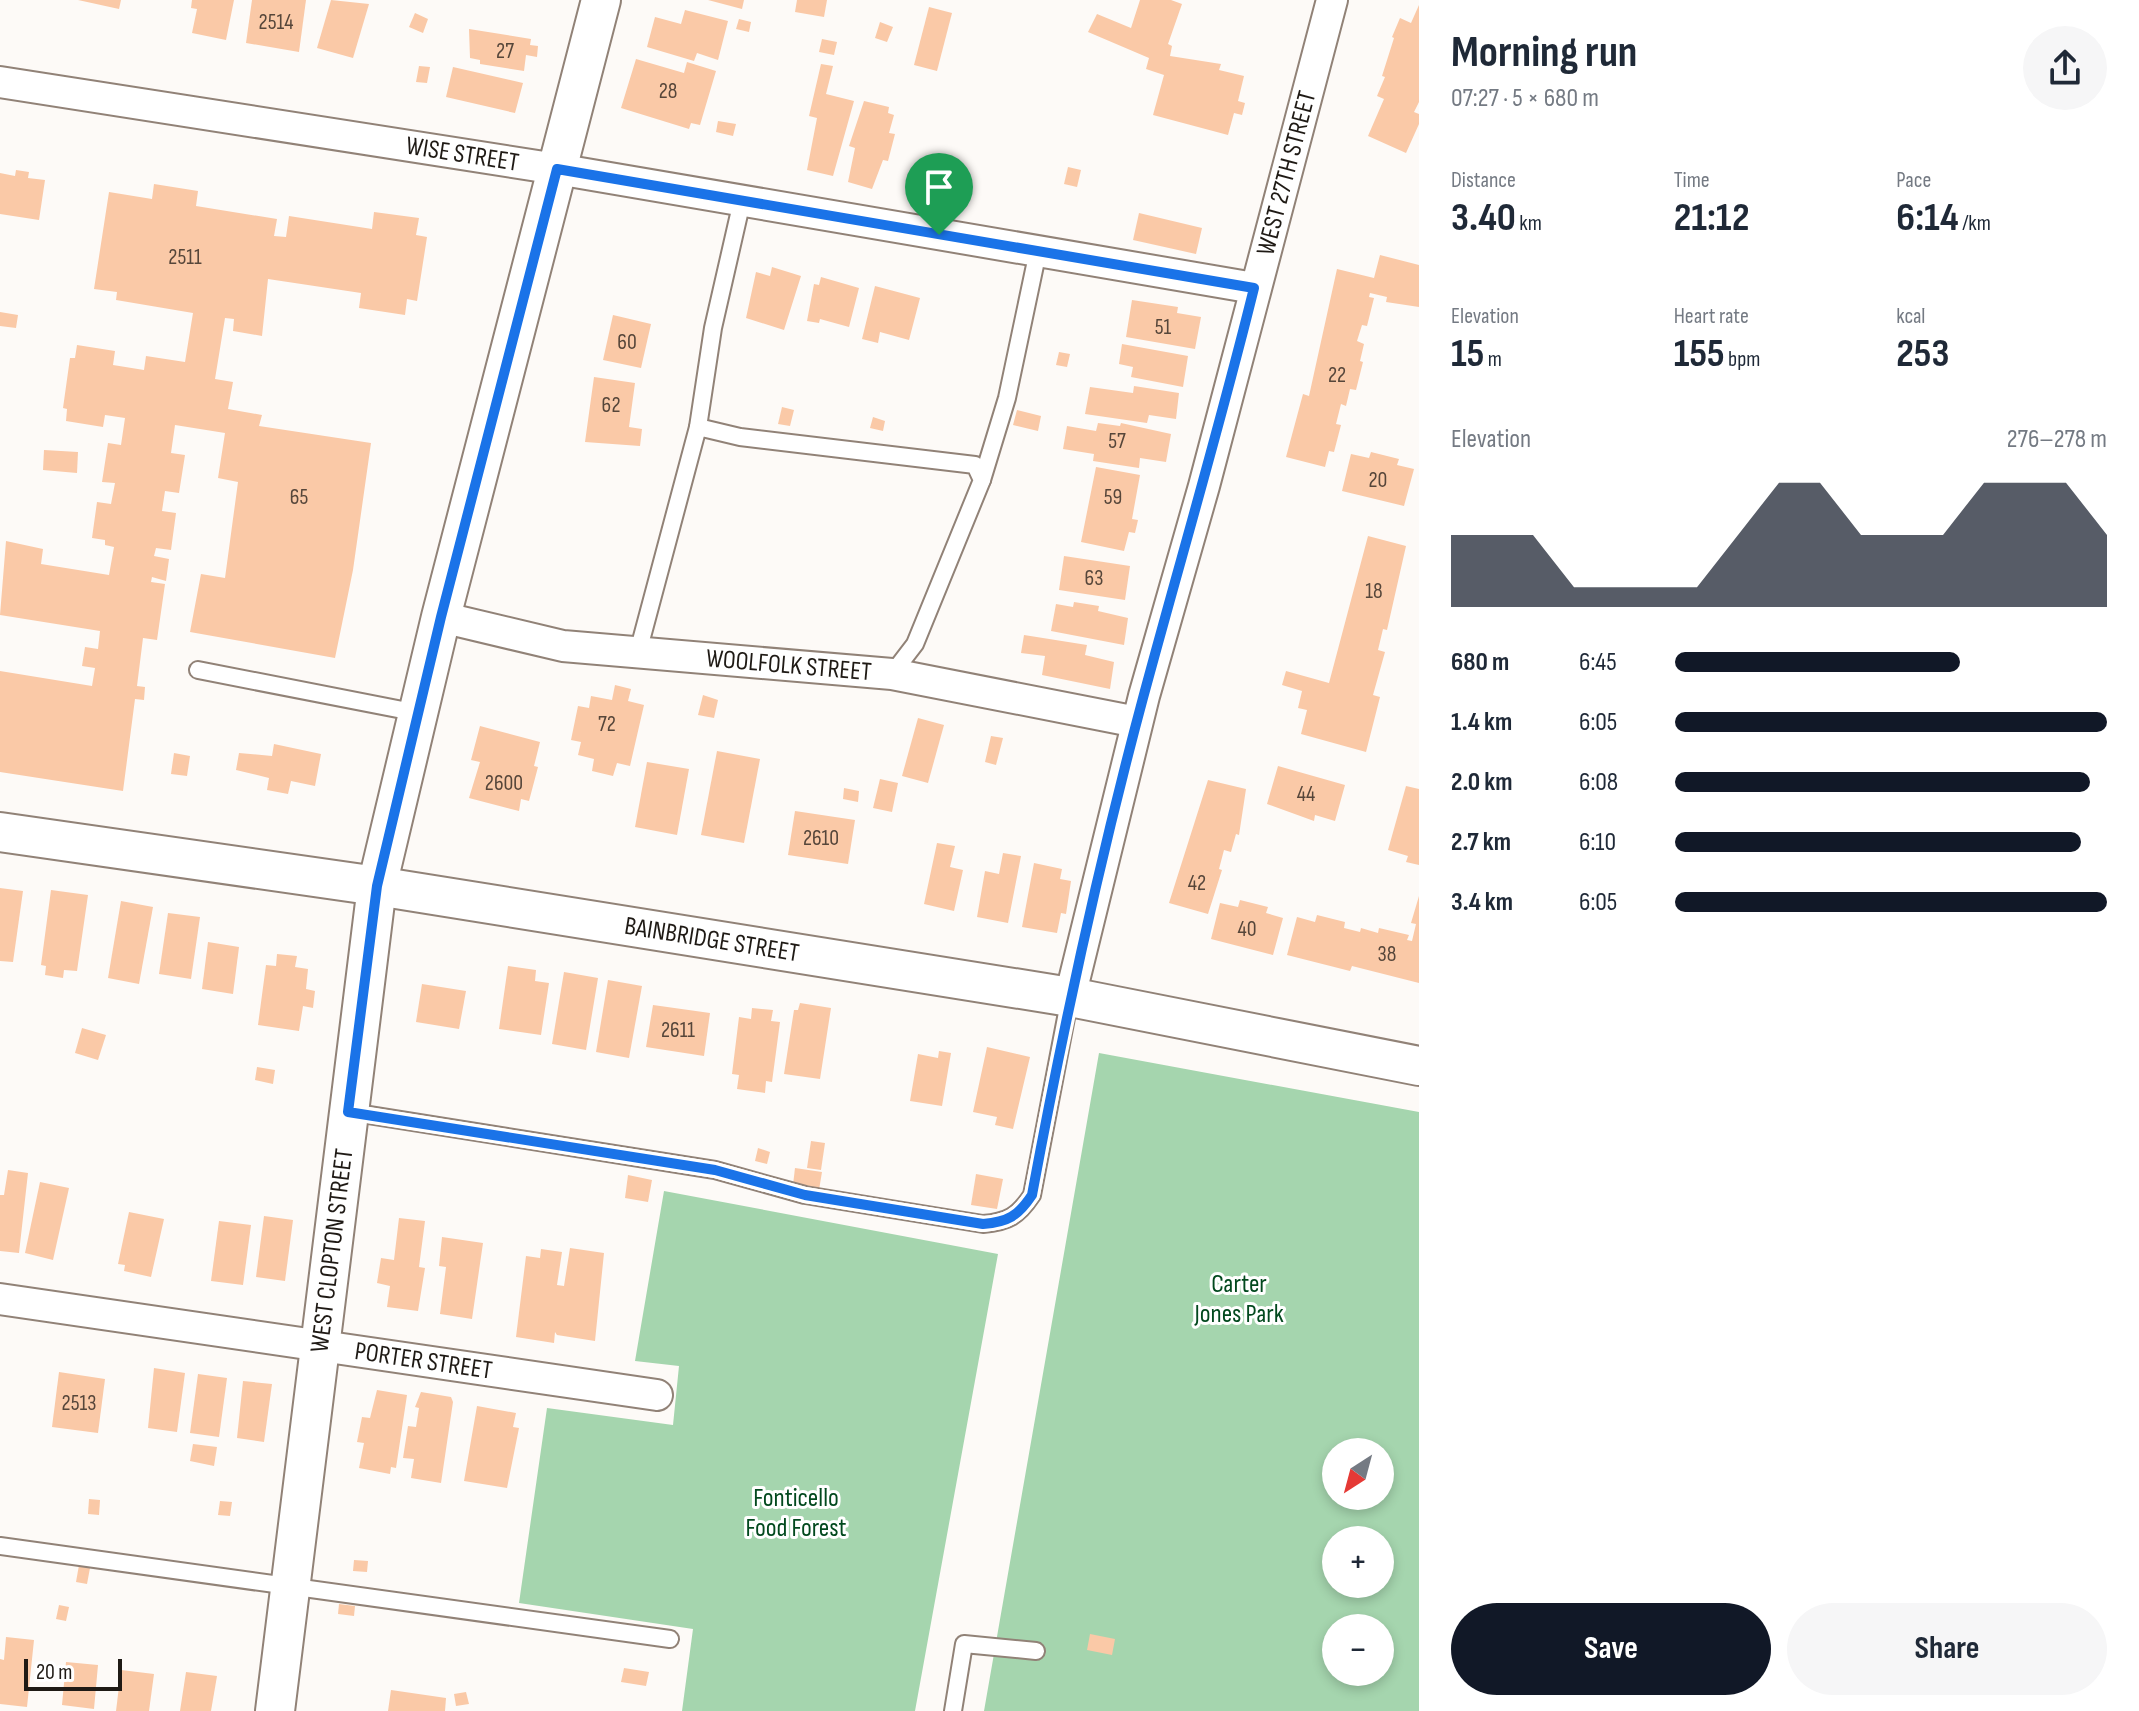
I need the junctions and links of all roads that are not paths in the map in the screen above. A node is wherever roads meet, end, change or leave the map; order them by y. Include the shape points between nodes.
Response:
1 (601, 0) edge
2 (1332, 0) edge
3 (0, 82) edge
4 (557, 169) junction
5 (742, 201) junction
6 (1038, 251) junction
7 (1254, 288) junction
8 (698, 427) junction
9 (982, 480) junction
10 (441, 617) junction
11 (638, 652) junction
12 (198, 670) dead end
13 (892, 674) junction
14 (418, 713) junction
15 (1137, 722) junction
16 (0, 832) edge
17 (377, 886) junction
18 (1070, 997) junction
19 (1419, 1066) edge
20 (348, 1112) junction
21 (0, 1299) edge
22 (319, 1344) junction
23 (657, 1395) dead end
24 (0, 1546) edge
25 (290, 1587) junction
26 (670, 1639) dead end
27 (1036, 1651) dead end
28 (275, 1711) edge
29 (953, 1711) edge

1 - 4 street, WEST CLOPTON STREET
2 - 7 street, WEST 27TH STREET
3 - 4 street, WISE STREET
4 - 5 street, WISE STREET
4 - 10 street, WEST CLOPTON STREET
5 - 6 street, WISE STREET
5 - 8 lane via 713,328
6 - 7 street, WISE STREET
6 - 9 lane via 1007,398
7 - 15 street, WEST 27TH STREET
8 - 9 lane via 740,437 975,465
8 - 11 lane
9 - 13 lane via 915,644
10 - 11 street, WOOLFOLK STREET via 536,641
10 - 14 street, WEST CLOPTON STREET
11 - 13 street, WOOLFOLK STREET
12 - 14 lane
13 - 15 street, WOOLFOLK STREET
14 - 17 street, WEST CLOPTON STREET
15 - 18 street, WEST 27TH STREET
16 - 17 street, BAINBRIDGE STREET
17 - 18 street, BAINBRIDGE STREET
17 - 20 street, WEST CLOPTON STREET
18 - 19 street, BAINBRIDGE STREET
18 - 20 lane via 1032,1195 1005,1223 983,1224 805,1195 715,1170
20 - 22 street, WEST CLOPTON STREET
21 - 22 street, PORTER STREET
22 - 23 street, PORTER STREET
22 - 25 street, WEST CLOPTON STREET
24 - 25 lane
25 - 26 lane
25 - 28 street, WEST CLOPTON STREET
27 - 29 lane via 964,1644

